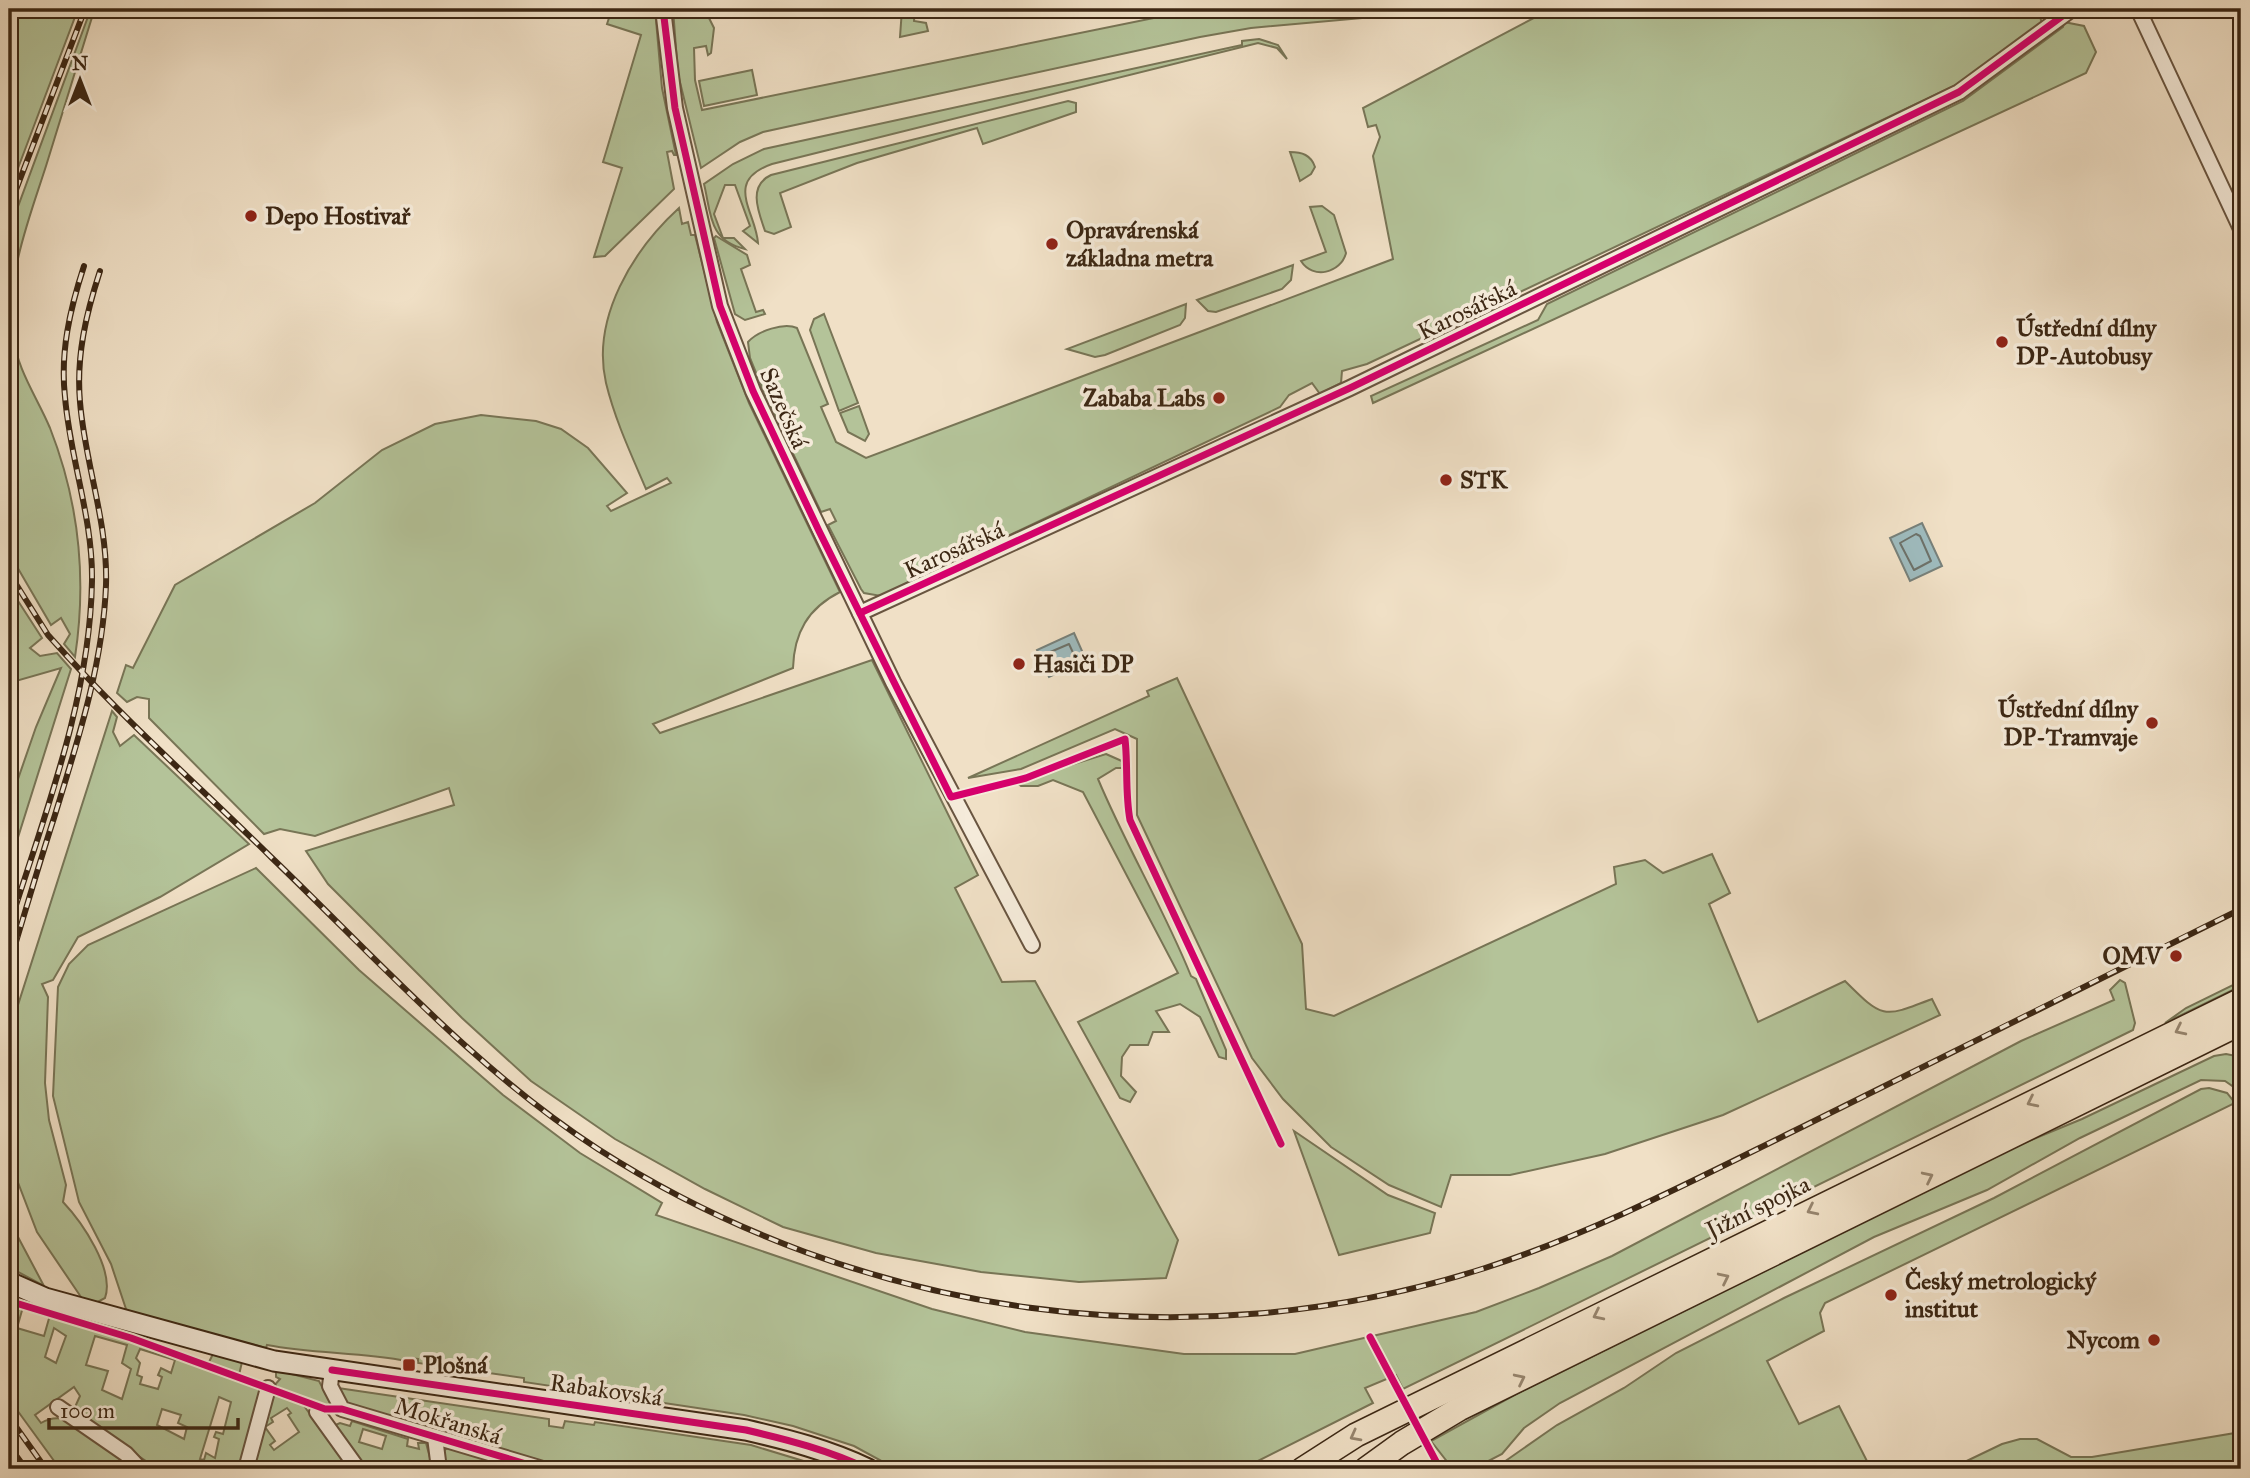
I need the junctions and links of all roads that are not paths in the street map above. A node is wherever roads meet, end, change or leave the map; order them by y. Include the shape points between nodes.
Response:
1 (663, 9) edge
2 (2072, 9) edge
3 (2138, 9) edge
4 (2241, 229) edge
5 (860, 613) junction
6 (1032, 945) dead end
7 (2241, 1000) edge
8 (2241, 1023) edge
9 (9, 1282) edge
10 (332, 1370) junction
11 (268, 1388) dead end
12 (58, 1407) dead end
13 (317, 1412) dead end
14 (435, 1437) junction
15 (140, 1469) edge
16 (246, 1469) edge
17 (358, 1469) edge
18 (439, 1469) edge
19 (543, 1469) edge
20 (868, 1469) edge
21 (1303, 1469) edge
22 (1366, 1469) edge

1 - 5 street, Sazečská via 670,83 720,306 753,391
2 - 5 street, Karosářská via 1959,92 1350,388
3 - 4 street
5 - 6 street, Sazečská via 951,797
7 -> 21 highway, Jižní spojka via 1356,1435
22 -> 8 highway, Jižní spojka via 1459,1409
9 - 10 main road, Rabakovská via 121,1320 274,1362
10 - 14 street, Mokřanská via 330,1386 342,1409
10 - 20 main road, Rabakovská via 746,1430 837,1454
11 - 16 street
12 - 15 street via 126,1454
13 - 17 street
14 - 18 street, Mokřanská
14 - 19 street, Mokřanská

